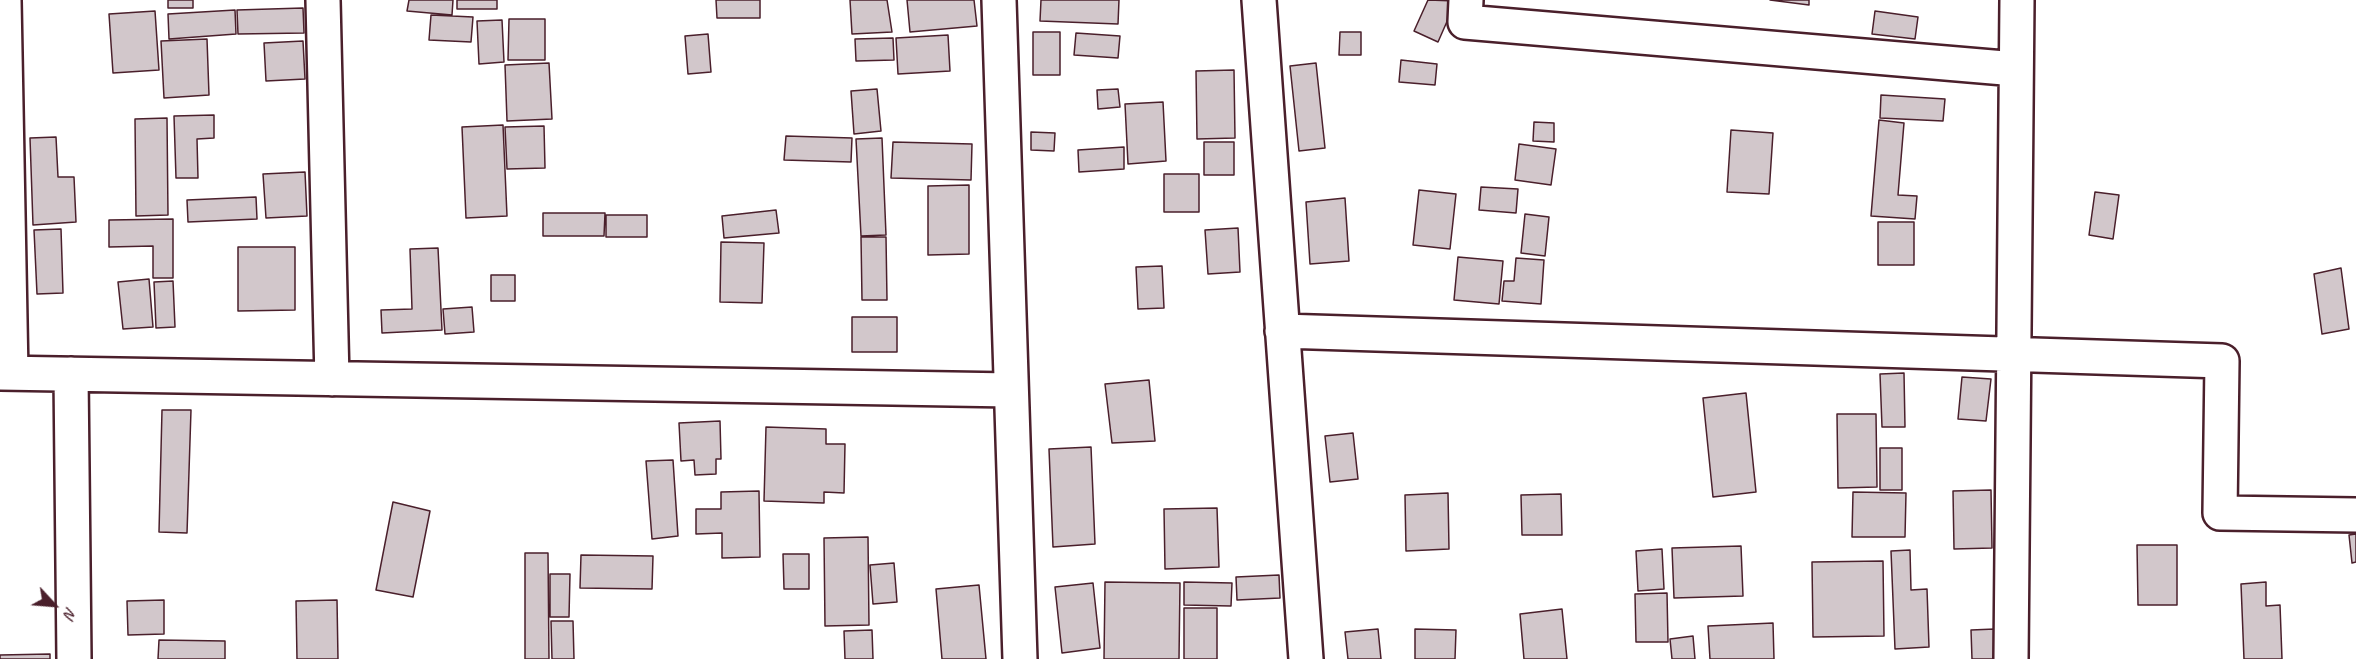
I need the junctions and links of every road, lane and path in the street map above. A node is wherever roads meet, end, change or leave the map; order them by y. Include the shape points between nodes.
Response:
1 (4, 0) edge
2 (323, 0) edge
3 (999, 0) edge
4 (1259, 0) edge
5 (1466, 0) edge
6 (2017, 0) edge
7 (2016, 69) junction
8 (1282, 331) junction
9 (2014, 354) junction
10 (6, 373) edge
11 (71, 374) junction
12 (332, 379) junction
13 (1011, 390) junction
14 (2356, 515) edge
15 (74, 659) edge
16 (1020, 659) edge
17 (1306, 659) edge
18 (2011, 659) edge

1 - 10 street
2 - 12 street
3 - 13 street
4 - 8 street
5 - 7 street via 1465,22
6 - 7 street
7 - 9 street
8 - 9 street
8 - 17 street
9 - 14 street via 2222,361 2220,513
9 - 18 street
10 - 11 street
11 - 12 street
11 - 15 street
12 - 13 street
13 - 16 street

